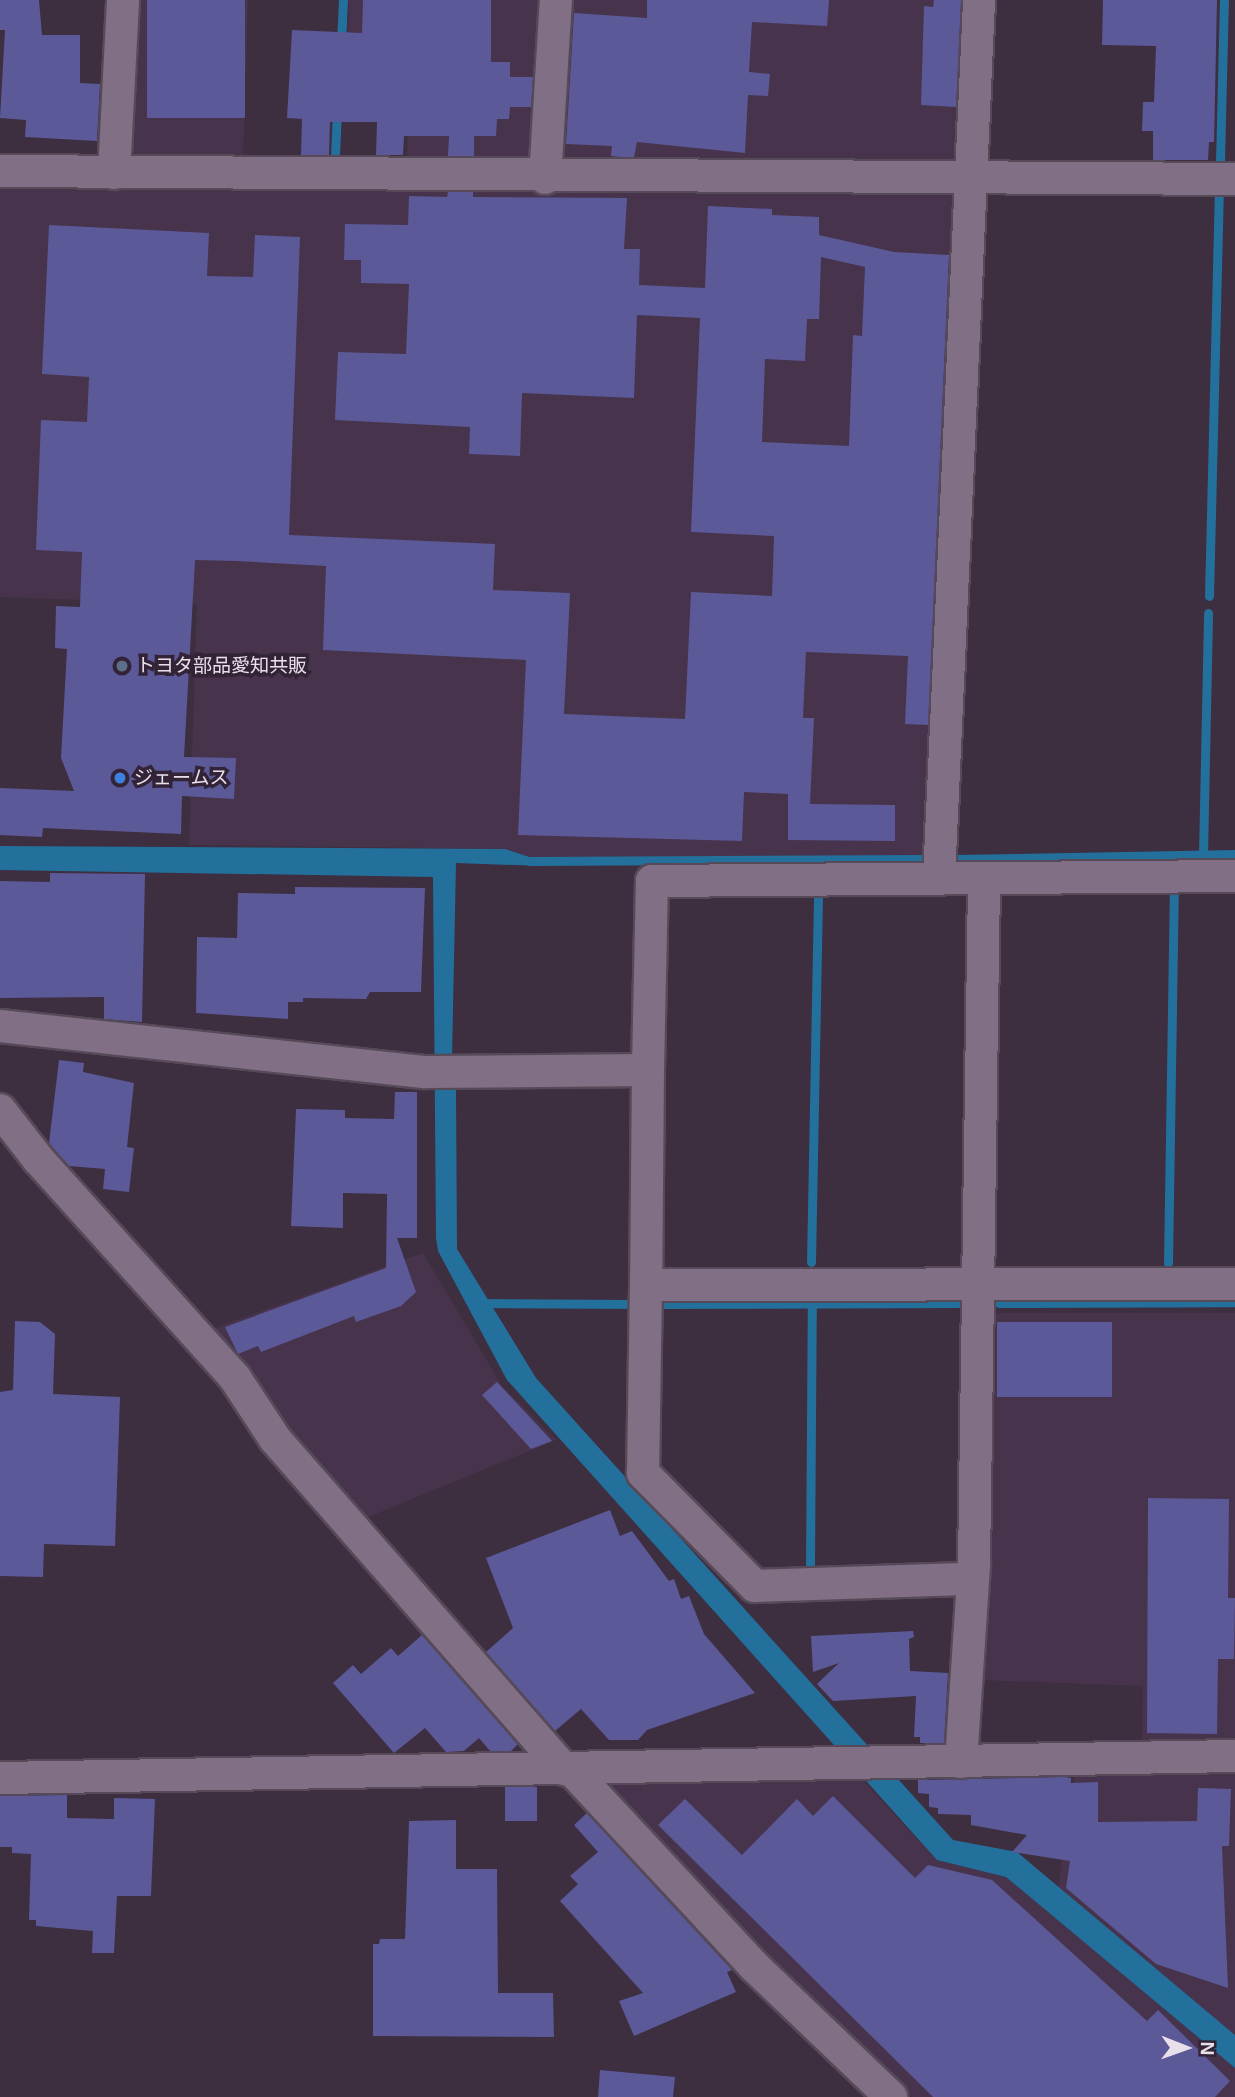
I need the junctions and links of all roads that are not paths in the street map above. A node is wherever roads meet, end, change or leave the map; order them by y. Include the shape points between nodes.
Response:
1 (123, 0) edge
2 (556, 0) edge
3 (979, 0) edge
4 (0, 171) edge
5 (114, 173) junction
6 (545, 178) junction
7 (970, 179) junction
8 (1235, 179) edge
9 (1235, 876) edge
10 (939, 879) junction
11 (984, 879) junction
12 (0, 1026) edge
13 (648, 1070) junction
14 (0, 1110) edge
15 (978, 1283) junction
16 (646, 1284) junction
17 (1235, 1284) edge
18 (970, 1579) junction
19 (1235, 1756) edge
20 (961, 1762) junction
21 (568, 1769) junction
22 (0, 1778) edge
23 (891, 2097) edge

1 - 5 street
2 - 6 street
3 - 7 street
4 - 5 street
5 - 6 street
6 - 7 street
7 - 8 street
7 - 10 street
9 - 11 street
10 - 11 street
10 - 13 street via 652,881
11 - 15 street
12 - 13 street via 429,1072
13 - 16 street
14 - 21 street via 38,1159 235,1378 275,1439
15 - 16 street
15 - 17 street
15 - 18 street
16 - 18 street via 643,1474 755,1586
18 - 20 street
19 - 20 street
20 - 21 street
21 - 22 street
21 - 23 street via 754,1965

